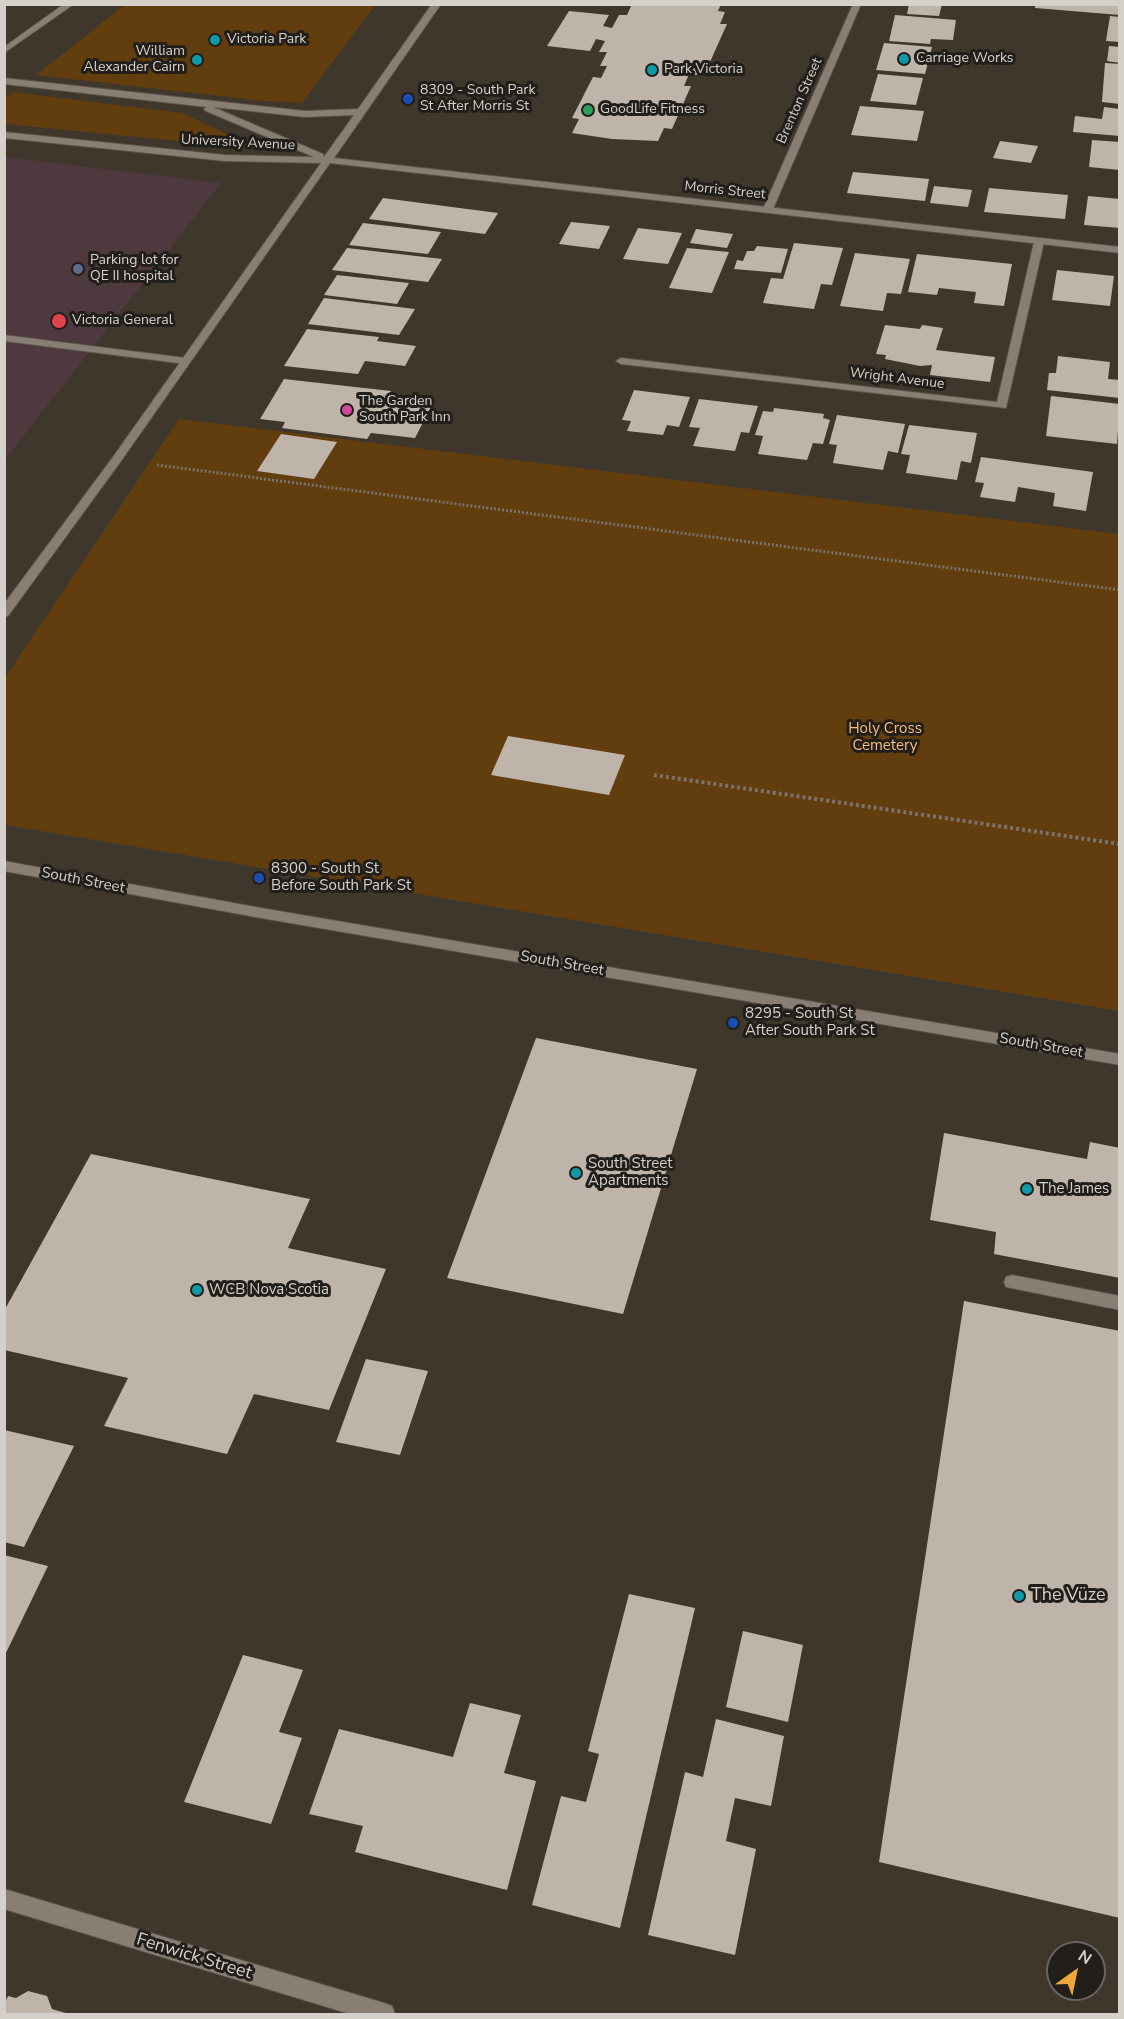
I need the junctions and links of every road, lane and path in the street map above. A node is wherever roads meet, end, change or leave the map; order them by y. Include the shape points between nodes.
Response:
1 (69, 4) edge
2 (436, 4) edge
3 (857, 4) edge
4 (4, 51) edge
5 (4, 81) edge
6 (195, 104) junction
7 (361, 112) junction
8 (4, 135) edge
9 (328, 160) junction
10 (768, 209) junction
11 (1039, 242) junction
12 (1119, 250) edge
13 (4, 338) edge
14 (4, 347) edge
15 (621, 361) dead end
16 (183, 366) junction
17 (117, 459) junction
18 (1119, 590) edge
19 (4, 613) edge
20 (654, 775) dead end
21 (1119, 844) edge
22 (4, 866) edge
23 (1119, 1060) edge
24 (1012, 1282) dead end
25 (1119, 1303) edge
26 (4, 1899) edge
27 (384, 2014) edge

1 - 4 street
2 - 7 street
3 - 10 street, Brenton Street
5 - 6 street, University Avenue
6 - 7 street, University Avenue via 305,114
6 - 9 street, University Avenue
7 - 9 street
8 - 9 street, University Avenue via 225,158
9 - 10 street, Morris Street
9 - 16 street
10 - 11 street, Morris Street
11 - 12 street, Morris Street
11 - 15 street, Wright Avenue via 1002,406
13 - 16 street
14 - 16 street
16 - 17 street
17 - 18 path
17 - 19 street
20 - 21 path
22 - 23 street, South Street
24 - 25 street
26 - 27 street, Fenwick Street

